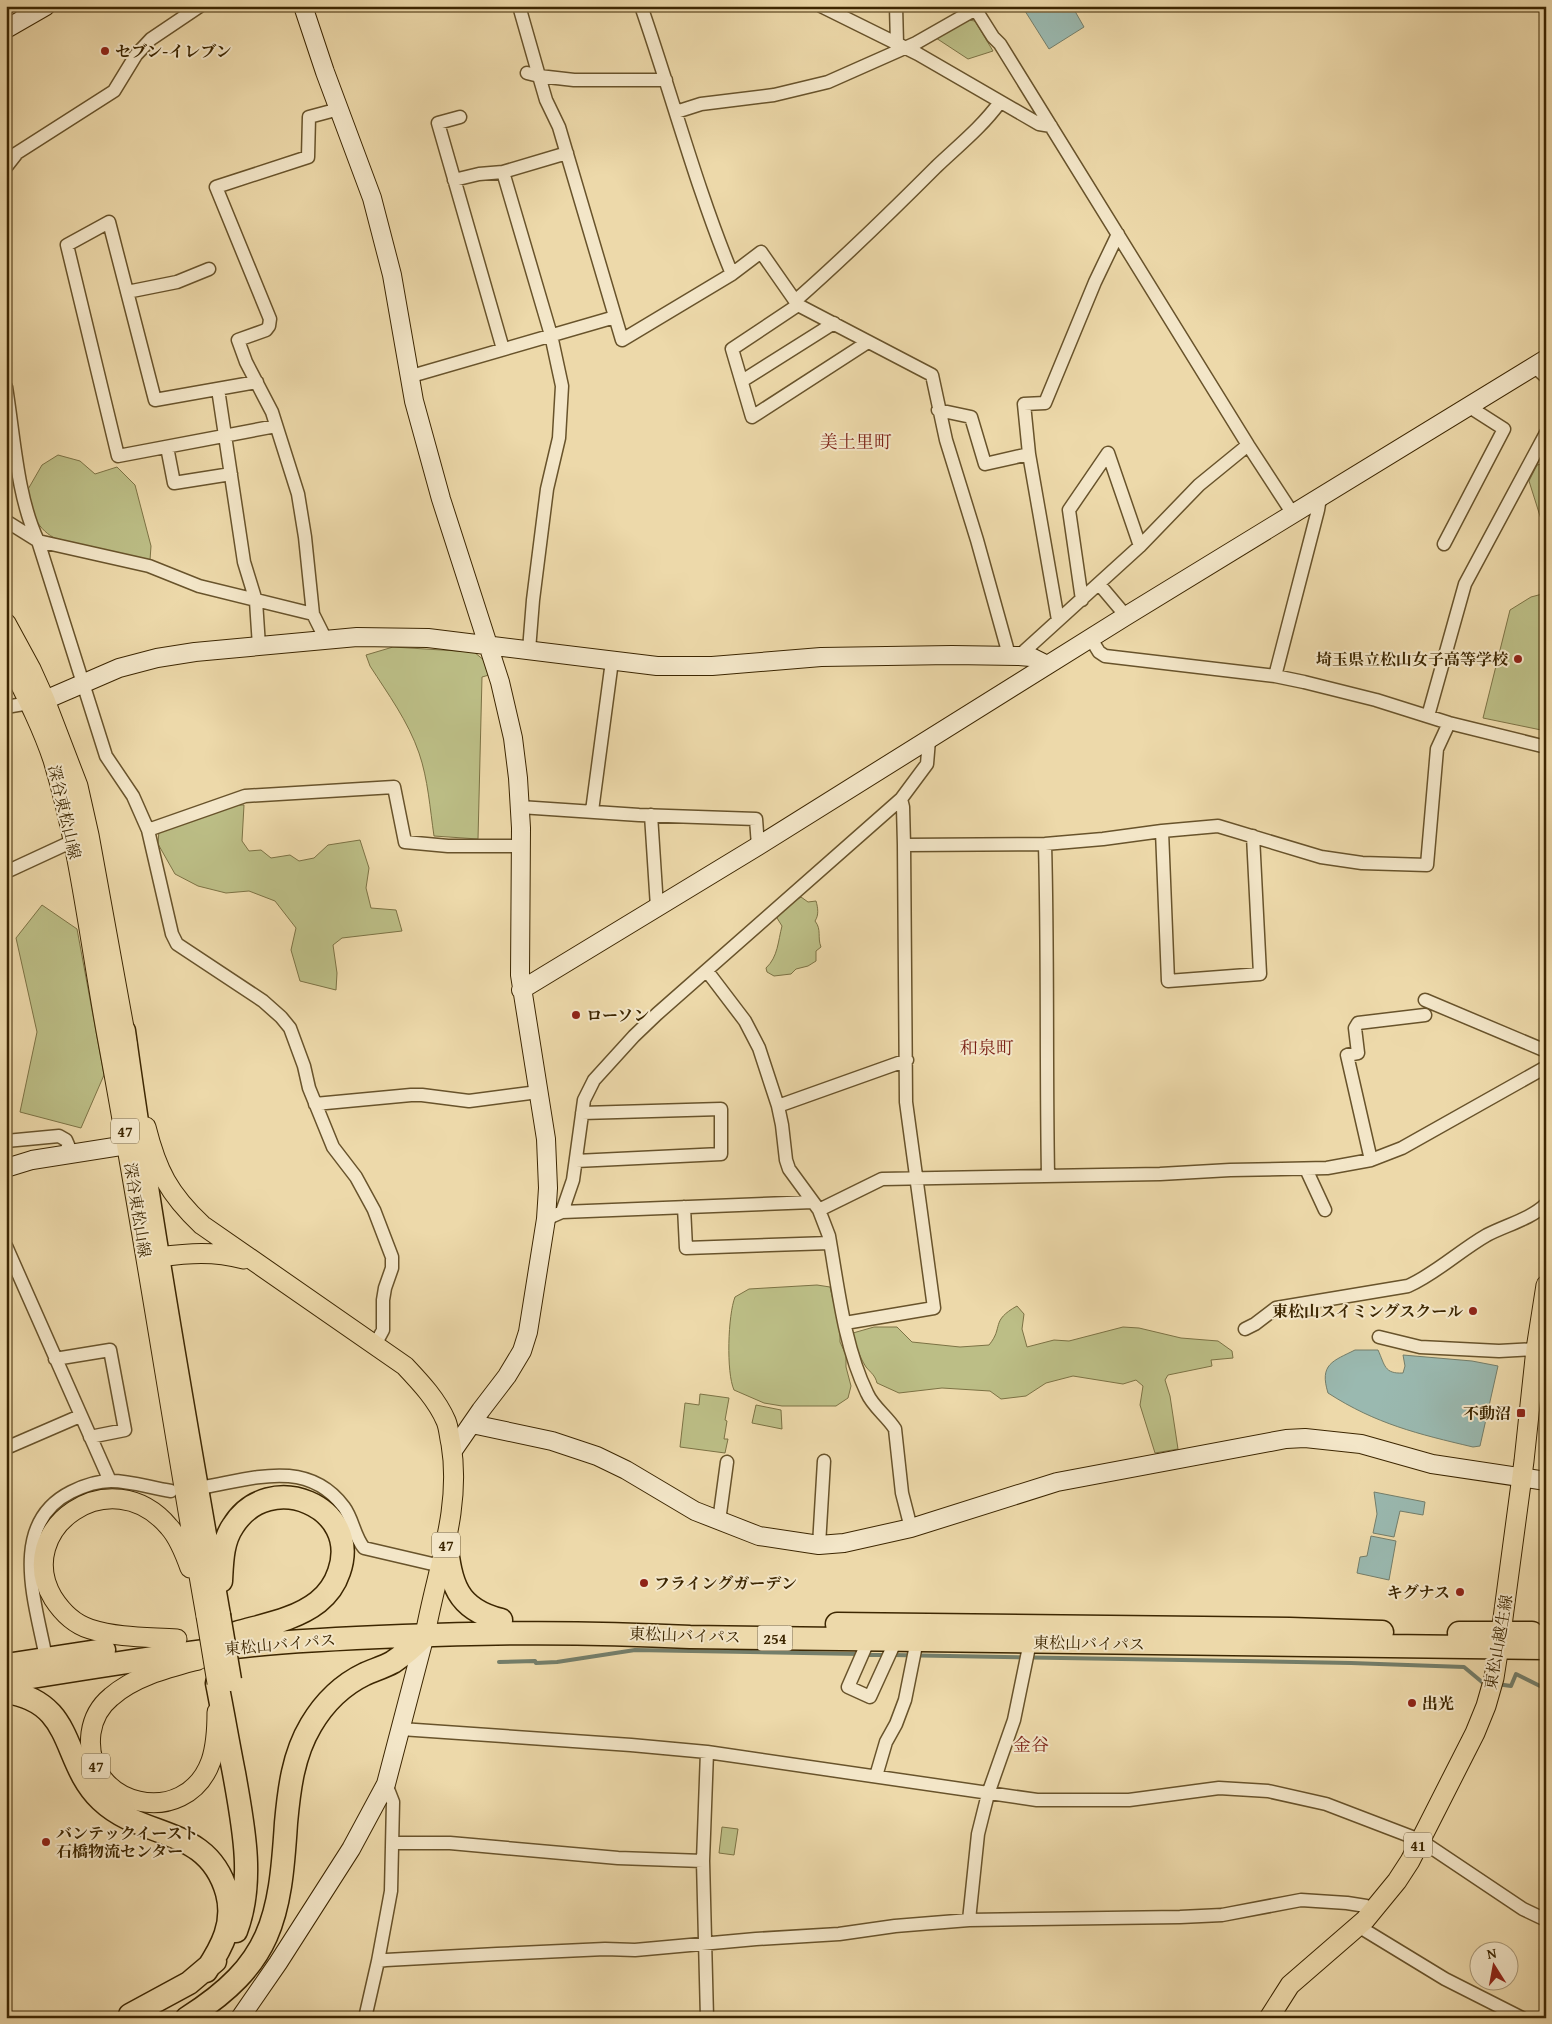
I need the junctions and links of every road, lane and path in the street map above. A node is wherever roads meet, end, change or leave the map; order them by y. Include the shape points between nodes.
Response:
1 (46, 6) edge
2 (200, 6) edge
3 (303, 6) edge
4 (519, 6) edge
5 (640, 6) edge
6 (821, 6) edge
7 (896, 6) edge
8 (979, 8) edge
9 (23, 12) edge
10 (6, 28) edge
11 (901, 46) junction
12 (533, 74) junction
13 (666, 80) junction
14 (1000, 102) junction
15 (339, 109) junction
16 (676, 112) junction
17 (460, 117) dead end
18 (1051, 126) junction
19 (567, 153) junction
20 (6, 167) edge
21 (503, 172) junction
22 (454, 180) junction
23 (1118, 234) junction
24 (209, 269) dead end
25 (732, 274) junction
26 (127, 292) junction
27 (797, 303) junction
28 (615, 317) junction
29 (834, 323) junction
30 (551, 336) junction
31 (868, 342) junction
32 (503, 350) junction
33 (1542, 367) edge
34 (408, 377) junction
35 (742, 381) junction
36 (258, 382) junction
37 (6, 387) edge
38 (218, 389) junction
39 (1468, 406) junction
40 (938, 410) junction
41 (276, 426) junction
42 (1546, 433) edge
43 (225, 436) junction
44 (1248, 445) junction
45 (167, 447) junction
46 (1029, 454) junction
47 (231, 474) junction
48 (1320, 498) junction
49 (1293, 514) junction
50 (6, 522) edge
51 (38, 541) junction
52 (1444, 544) dead end
53 (1140, 546) junction
54 (1099, 584) junction
55 (256, 600) junction
56 (1082, 600) junction
57 (313, 614) junction
58 (1126, 616) junction
59 (1058, 620) junction
60 (6, 623) edge
61 (1090, 639) junction
62 (326, 640) junction
63 (488, 645) junction
64 (260, 646) junction
65 (528, 650) junction
66 (6, 656) edge
67 (1014, 656) junction
68 (612, 662) junction
69 (1048, 665) junction
70 (1275, 676) junction
71 (83, 683) junction
72 (37, 702) junction
73 (6, 707) edge
74 (1428, 716) junction
75 (1449, 723) junction
76 (929, 740) junction
77 (1546, 747) edge
78 (901, 798) junction
79 (520, 807) junction
80 (592, 811) junction
81 (651, 815) junction
82 (148, 830) junction
83 (1162, 831) junction
84 (1253, 836) junction
85 (73, 840) junction
86 (1045, 844) junction
87 (904, 845) junction
88 (520, 846) junction
89 (758, 846) junction
90 (6, 871) edge
91 (657, 907) junction
92 (707, 971) junction
93 (521, 990) junction
94 (1424, 1000) dead end
95 (1425, 1014) dead end
96 (124, 1031) junction
97 (1546, 1051) edge
98 (907, 1060) junction
99 (1546, 1067) edge
100 (538, 1092) junction
101 (316, 1104) junction
102 (778, 1106) junction
103 (582, 1113) junction
104 (6, 1141) edge
105 (127, 1145) junction
106 (72, 1154) junction
107 (1370, 1160) junction
108 (576, 1161) junction
109 (6, 1168) edge
110 (1306, 1169) junction
111 (1048, 1175) junction
112 (917, 1179) junction
113 (1546, 1204) edge
114 (816, 1206) junction
115 (684, 1207) junction
116 (1325, 1210) dead end
117 (562, 1212) junction
118 (546, 1218) junction
119 (830, 1243) junction
120 (6, 1246) edge
121 (158, 1257) junction
122 (255, 1261) junction
123 (1546, 1285) edge
124 (845, 1323) junction
125 (1245, 1329) dead end
126 (1379, 1336) dead end
127 (375, 1345) junction
128 (1536, 1349) junction
129 (55, 1359) junction
130 (80, 1416) junction
131 (472, 1424) junction
132 (90, 1437) junction
133 (6, 1448) edge
134 (452, 1452) junction
135 (824, 1461) dead end
136 (728, 1462) dead end
137 (1522, 1479) junction
138 (110, 1481) junction
139 (1546, 1481) edge
140 (205, 1486) dead end
141 (171, 1491) dead end
142 (719, 1521) junction
143 (911, 1528) junction
144 (446, 1542) junction
145 (819, 1545) junction
146 (441, 1566) junction
147 (212, 1616) junction
148 (501, 1620) junction
149 (426, 1628) junction
150 (1546, 1634) edge
151 (177, 1639) junction
152 (244, 1639) junction
153 (869, 1640) junction
154 (907, 1640) junction
155 (1500, 1641) junction
156 (1030, 1642) junction
157 (1546, 1648) edge
158 (46, 1658) junction
159 (6, 1664) edge
160 (6, 1680) edge
161 (224, 1682) junction
162 (6, 1692) edge
163 (401, 1729) junction
164 (707, 1752) junction
165 (876, 1776) junction
166 (386, 1784) junction
167 (988, 1794) junction
168 (1420, 1840) junction
169 (393, 1843) junction
170 (702, 1861) junction
171 (1374, 1910) junction
172 (969, 1920) junction
173 (1546, 1920) edge
174 (1358, 1926) junction
175 (704, 1943) junction
176 (378, 1961) junction
177 (206, 1971) junction
178 (130, 2014) dead end
179 (194, 2014) edge
180 (240, 2018) edge
181 (365, 2018) edge
182 (707, 2018) edge
183 (1269, 2018) edge
184 (1522, 2018) edge

1 - 9 street
2 - 20 street via 151,39 136,55 114,91 17,153
3 - 15 street
4 - 12 street
5 - 13 street
6 - 11 street
7 - 11 street
8 - 11 street
8 - 18 street via 993,37
9 - 10 street
11 - 14 street
11 - 16 street via 828,82 774,95 702,104
12 - 13 street via 574,80
12 - 19 street
13 - 16 street
14 - 18 street via 1039,124
14 - 27 street
15 - 34 street via 361,164 386,247
15 - 36 street via 308,118 308,157 216,187 270,319 266,330 238,340
16 - 25 street
17 - 22 street via 438,123
18 - 23 street
19 - 21 street
19 - 28 street
21 - 22 street
21 - 30 street
22 - 32 street
23 - 44 street
23 - 46 street via 1045,403 1024,404
24 - 26 street via 177,282
25 - 27 street via 761,252
25 - 28 street via 622,340
26 - 38 street via 155,400
26 - 45 street via 109,222 67,246 118,456
27 - 29 street
27 - 35 street via 732,348
28 - 30 street
29 - 31 street
29 - 35 street
30 - 32 street
30 - 65 street via 562,381 562,414 547,489
31 - 35 street via 752,417
31 - 40 street via 932,375
32 - 34 street
33 - 39 street
34 - 63 street via 441,499
36 - 38 street
36 - 41 street
37 - 51 street via 22,493
38 - 43 street
39 - 48 street
39 - 52 street via 1504,429
40 - 46 street via 971,418 985,464
40 - 67 street
41 - 43 street
41 - 57 street via 298,494
42 - 74 street via 1465,584
43 - 45 street
43 - 47 street
44 - 49 street
44 - 53 street via 1199,485
45 - 47 street via 174,483
46 - 59 street
47 - 55 street via 244,562
48 - 49 street
48 - 70 street
49 - 58 street
50 - 51 street
51 - 55 street via 149,566 199,586
51 - 71 street
53 - 54 street
53 - 56 street via 1108,453 1069,510
54 - 56 street
54 - 58 street
55 - 57 street
55 - 64 street
56 - 59 street
57 - 62 street
58 - 61 street
59 - 67 street
60 - 72 main road, 深谷東松山線 / 47 via 31,669
61 - 69 street
61 - 70 street via 1105,656
62 - 63 street via 400,637
62 - 64 street
63 - 65 street
63 - 79 street via 513,738
64 - 71 street via 157,658 119,668
65 - 68 street
66 - 72 main road, 深谷東松山線 / 47
67 - 68 street via 821,657 687,667
67 - 69 street
68 - 80 street
69 - 76 street
70 - 74 street
71 - 72 street
71 - 82 street via 106,756 133,796
72 - 73 street
72 - 85 main road, 深谷東松山線 / 47
72 - 96 main road, 深谷東松山線 / 47 via 78,786
74 - 75 street
75 - 77 street
75 - 84 street via 1437,748 1427,865 1362,863 1328,858
76 - 78 street via 927,764
76 - 89 street
78 - 87 street
78 - 92 street
79 - 80 street
79 - 88 street
80 - 81 street
81 - 89 street via 756,818
81 - 91 street
82 - 88 street via 245,796 394,787 405,842 448,846
82 - 101 street via 176,944 263,1001 281,1017 297,1045
83 - 84 street via 1218,826
83 - 84 street via 1168,981 1260,974
83 - 86 street
85 - 90 street
85 - 105 main road, 深谷東松山線 / 47
86 - 87 street
86 - 111 street
87 - 98 street
88 - 93 street
89 - 91 street
91 - 93 street
92 - 102 street via 753,1034
92 - 103 street via 634,1036 599,1074 584,1100
93 - 100 street
94 - 97 street
95 - 107 street via 1358,1023 1355,1028 1358,1053 1347,1055
96 - 121 highway
96 - 122 main road, 深谷東松山線 / 47 via 149,1138 168,1188 202,1225
98 - 102 street
98 - 112 street via 906,1102
99 - 107 street via 1402,1148
100 - 101 street via 469,1101 422,1094
100 - 118 street via 548,1165
101 - 127 street via 333,1146 356,1177 374,1210 392,1257 383,1300 383,1330
102 - 114 street via 789,1169
103 - 108 street
103 - 108 street via 721,1109 721,1154
104 - 106 street via 59,1136 66,1140
105 - 106 street
105 - 147 main road, 深谷東松山線 / 47 via 164,1373
106 - 109 street
107 - 110 street
108 - 117 street
110 - 111 street
110 - 116 street
111 - 112 street
112 - 114 street via 877,1180
112 - 124 street via 934,1308
113 - 125 street via 1486,1236 1427,1277 1408,1286 1276,1308
114 - 115 street
114 - 119 street
115 - 117 street
115 - 119 street via 686,1248
117 - 118 street
118 - 131 street via 528,1332 522,1351
119 - 124 street
120 - 129 street
121 - 122 main road, 深谷東松山線 / 47 via 194,1252 222,1253
121 - 147 highway
122 - 127 main road, 深谷東松山線 / 47
123 - 128 main road, 東松山越生線 / 41
124 - 143 street via 851,1356 866,1392 894,1429 902,1493
126 - 128 street via 1420,1347 1499,1351
127 - 134 main road, 深谷東松山線 / 47 via 405,1366 423,1384 447,1423
128 - 137 main road, 東松山越生線 / 41
129 - 130 street
129 - 132 street via 110,1350 125,1430
130 - 132 street
130 - 133 street
131 - 134 street
131 - 142 street via 552,1441 597,1456
132 - 138 street
134 - 144 main road, 深谷東松山線 / 47 via 453,1487
135 - 145 street
136 - 142 street
137 - 139 street
137 - 143 street via 1432,1464 1361,1444 1286,1439 1056,1482
137 - 155 main road, 東松山越生線 / 41
138 - 141 street
138 - 158 street via 81,1487 65,1496 52,1506 34,1534 30,1568
140 - 146 street via 283,1475 305,1478 330,1492 342,1505 364,1548
142 - 145 street via 758,1536
143 - 145 street via 862,1540
144 - 146 main road, 深谷東松山線 / 47
144 - 148 highway via 450,1571 460,1595 485,1616
146 - 149 main road, 深谷東松山線 / 47
147 - 151 main road via 170,1528 143,1506 126,1499 108,1498 74,1509 60,1521 45,1554 44,1573 60,1608 90,1629
147 - 152 highway via 225,1543 242,1513 256,1503 272,1498 288,1497 317,1506 338,1530 342,1563 337,1579 318,1602
147 - 161 highway, bridge
148 - 149 highway, 東松山バイパス / 254
148 - 155 highway, 東松山バイパス / 254
149 - 152 highway, 東松山バイパス / 254 via 294,1627
149 - 153 highway, 東松山バイパス / 254
149 - 163 street
149 - 179 highway via 391,1663 341,1689 310,1726 293,1772 280,1886 268,1934 241,1976
150 - 155 highway, 東松山バイパス / 254
151 - 152 highway, 東松山バイパス / 254
151 - 158 highway, 東松山バイパス / 254
152 - 160 highway, 東松山バイパス / 254
152 - 161 main road, 47 via 125,1686 110,1697 92,1725 90,1741 92,1758 108,1786 139,1802 176,1799 190,1791 211,1762
153 - 154 highway, 東松山バイパス / 254
153 - 154 street via 848,1687 870,1697
154 - 156 highway, 東松山バイパス / 254
154 - 165 street via 905,1700 886,1742
155 - 156 highway, 東松山バイパス / 254
155 - 157 highway, 東松山バイパス / 254
155 - 168 main road, 東松山越生線 / 41 via 1486,1706
156 - 167 street via 1014,1720
158 - 159 highway, 東松山バイパス / 254
161 - 177 highway via 245,1844 246,1893 235,1934
161 - 179 highway via 255,1819 259,1888 249,1939 238,1961 226,1982
162 - 177 highway via 22,1694 49,1711 59,1724 90,1788 101,1801 116,1812 184,1841 213,1863 222,1880 230,1912 229,1926
163 - 164 street
163 - 166 street
164 - 165 street
164 - 170 street
165 - 167 street
166 - 169 street via 393,1802
166 - 180 street via 346,1857
167 - 168 street via 1079,1802 1129,1800 1219,1788 1268,1791 1326,1804
167 - 172 street via 978,1834
168 - 171 main road, 東松山越生線 / 41 via 1397,1881
168 - 173 street via 1523,1909
169 - 170 street via 450,1843 618,1858
169 - 176 street via 391,1891
170 - 175 street
171 - 172 street via 1347,1903 1301,1900 1222,1915
171 - 174 main road, 東松山越生線 / 41
172 - 175 street via 839,1934
174 - 183 main road, 東松山越生線 / 41 via 1290,1985
174 - 184 street via 1444,1979
175 - 176 street via 635,1950
175 - 182 street
176 - 181 street
177 - 178 highway via 170,1995

